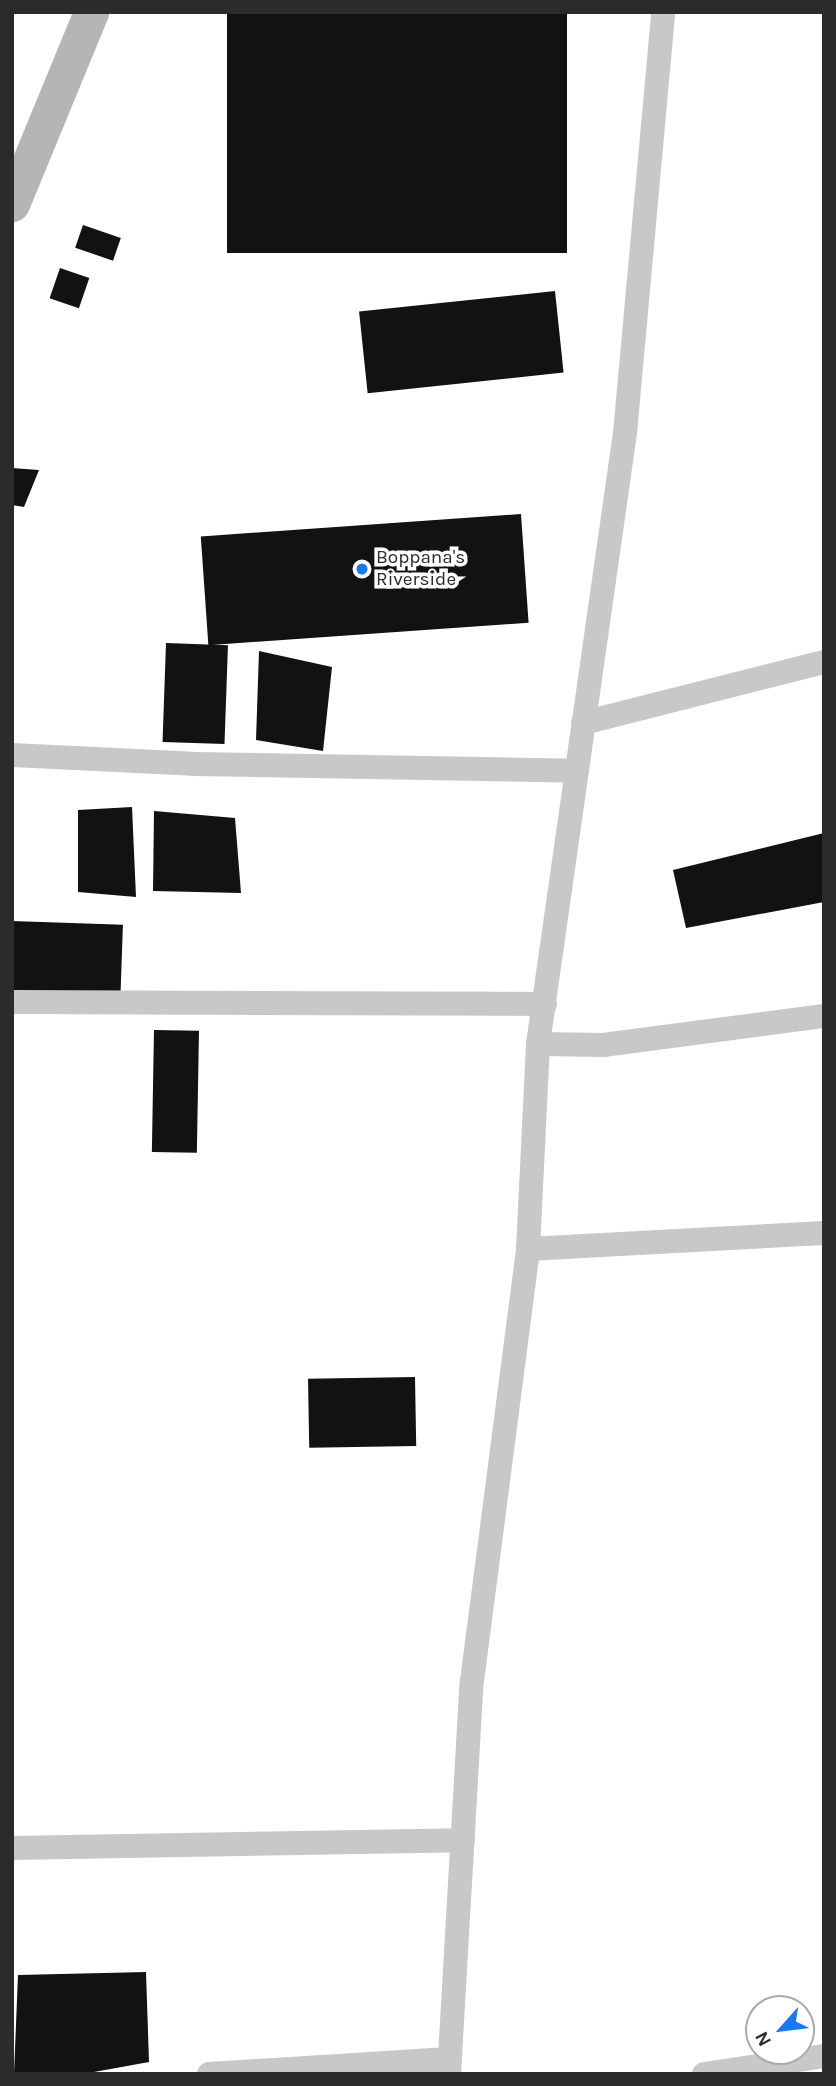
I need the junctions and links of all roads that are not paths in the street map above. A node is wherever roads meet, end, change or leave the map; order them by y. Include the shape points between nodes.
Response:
1 (92, 12) edge
2 (663, 12) edge
3 (12, 204) edge
4 (824, 662) edge
5 (583, 723) junction
6 (12, 755) edge
7 (577, 771) junction
8 (12, 1002) edge
9 (545, 1004) junction
10 (824, 1016) edge
11 (538, 1044) junction
12 (824, 1233) edge
13 (528, 1250) junction
14 (463, 1840) junction
15 (12, 1848) edge
16 (824, 2056) edge
17 (449, 2066) edge
18 (209, 2074) edge
19 (704, 2074) edge

1 - 3 street
2 - 5 street via 625,433
4 - 5 street
5 - 7 street
6 - 7 street via 193,764
7 - 9 street
8 - 9 street
9 - 11 street
10 - 11 street via 603,1045
11 - 13 street
12 - 13 street
13 - 14 street via 472,1681
14 - 15 street
14 - 17 street
16 - 19 street
17 - 18 street

